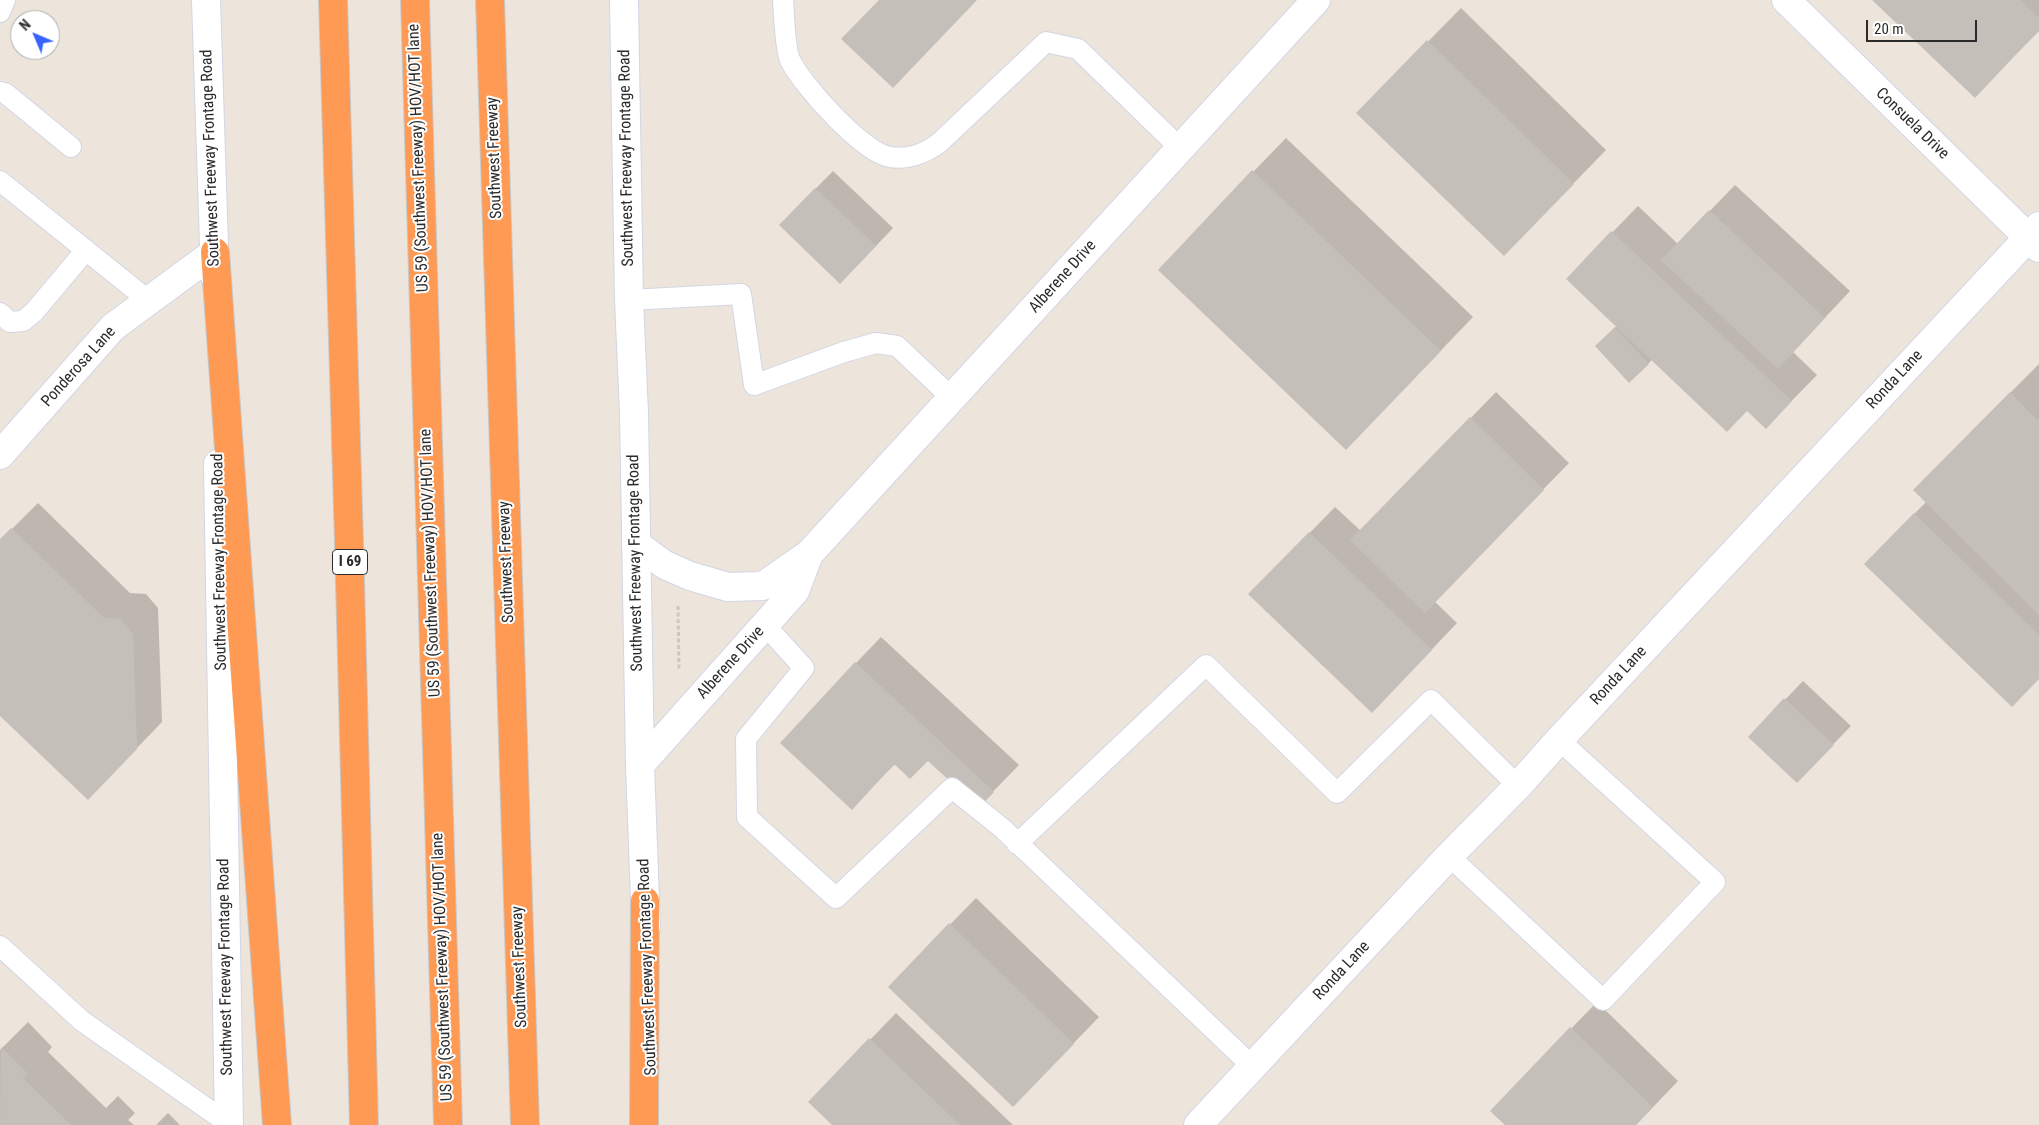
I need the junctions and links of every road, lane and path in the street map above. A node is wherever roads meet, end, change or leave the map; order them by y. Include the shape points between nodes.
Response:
1 (5, 0) edge
2 (206, 0) edge
3 (333, 0) edge
4 (415, 0) edge
5 (490, 0) edge
6 (624, 0) edge
7 (783, 0) edge
8 (1316, 0) edge
9 (1786, 0) edge
10 (0, 12) edge
11 (0, 92) edge
12 (71, 147) dead end
13 (1180, 148) junction
14 (0, 181) edge
15 (2035, 237) edge
16 (86, 250) junction
17 (215, 252) junction
18 (149, 300) junction
19 (629, 300) junction
20 (0, 313) edge
21 (952, 398) junction
22 (0, 455) edge
23 (636, 544) junction
24 (809, 554) junction
25 (678, 598) dead end
26 (765, 626) junction
27 (679, 676) dead end
28 (1559, 740) junction
29 (640, 765) junction
30 (1518, 786) junction
31 (1017, 844) junction
32 (1450, 856) junction
33 (645, 901) junction
34 (0, 946) edge
35 (1253, 1067) junction
36 (229, 1124) edge
37 (277, 1125) edge
38 (364, 1125) edge
39 (448, 1125) edge
40 (525, 1125) edge
41 (644, 1125) edge
42 (654, 1125) edge
43 (1198, 1125) edge

1 - 10 lane
2 - 17 street, Southwest Freeway Frontage Road
3 - 38 highway, I 69
4 - 39 highway, US 59 (Southwest Freeway) HOV/HOT lane
5 - 40 highway, Southwest Freeway
6 - 19 street, Southwest Freeway Frontage Road
7 - 13 lane via 789,58 798,72 831,112 864,144 889,157 910,157 939,143 1046,42 1078,49
8 - 13 street, Alberene Drive
9 - 15 street, Consuela Drive
11 - 12 lane
13 - 21 street, Alberene Drive
14 - 16 lane
15 - 28 street, Ronda Lane
16 - 18 lane
16 - 20 lane via 23,321 10,322
17 - 18 street, Ponderosa Lane
17 - 36 street, Southwest Freeway Frontage Road
17 - 37 highway
18 - 22 street, Ponderosa Lane via 113,327
19 - 21 lane via 741,294 754,385 876,343 897,346
19 - 23 street, Southwest Freeway Frontage Road
21 - 24 street, Alberene Drive
23 - 24 street, Alberene Drive via 665,565 728,587 762,586
23 - 29 street, Southwest Freeway Frontage Road
24 - 26 street, Alberene Drive via 795,591
25 - 27 path
26 - 29 street, Alberene Drive
26 - 31 lane via 804,668 746,738 747,817 836,898 952,788
28 - 30 street, Ronda Lane
28 - 32 lane via 1715,882 1603,1000
29 - 33 street, Southwest Freeway Frontage Road
30 - 31 lane via 1431,700 1337,793 1206,666
30 - 32 street, Ronda Lane
31 - 35 lane
32 - 35 street, Ronda Lane
33 - 41 highway
33 - 42 street, Southwest Freeway Frontage Road
34 - 36 lane via 82,1021
35 - 43 street, Ronda Lane

